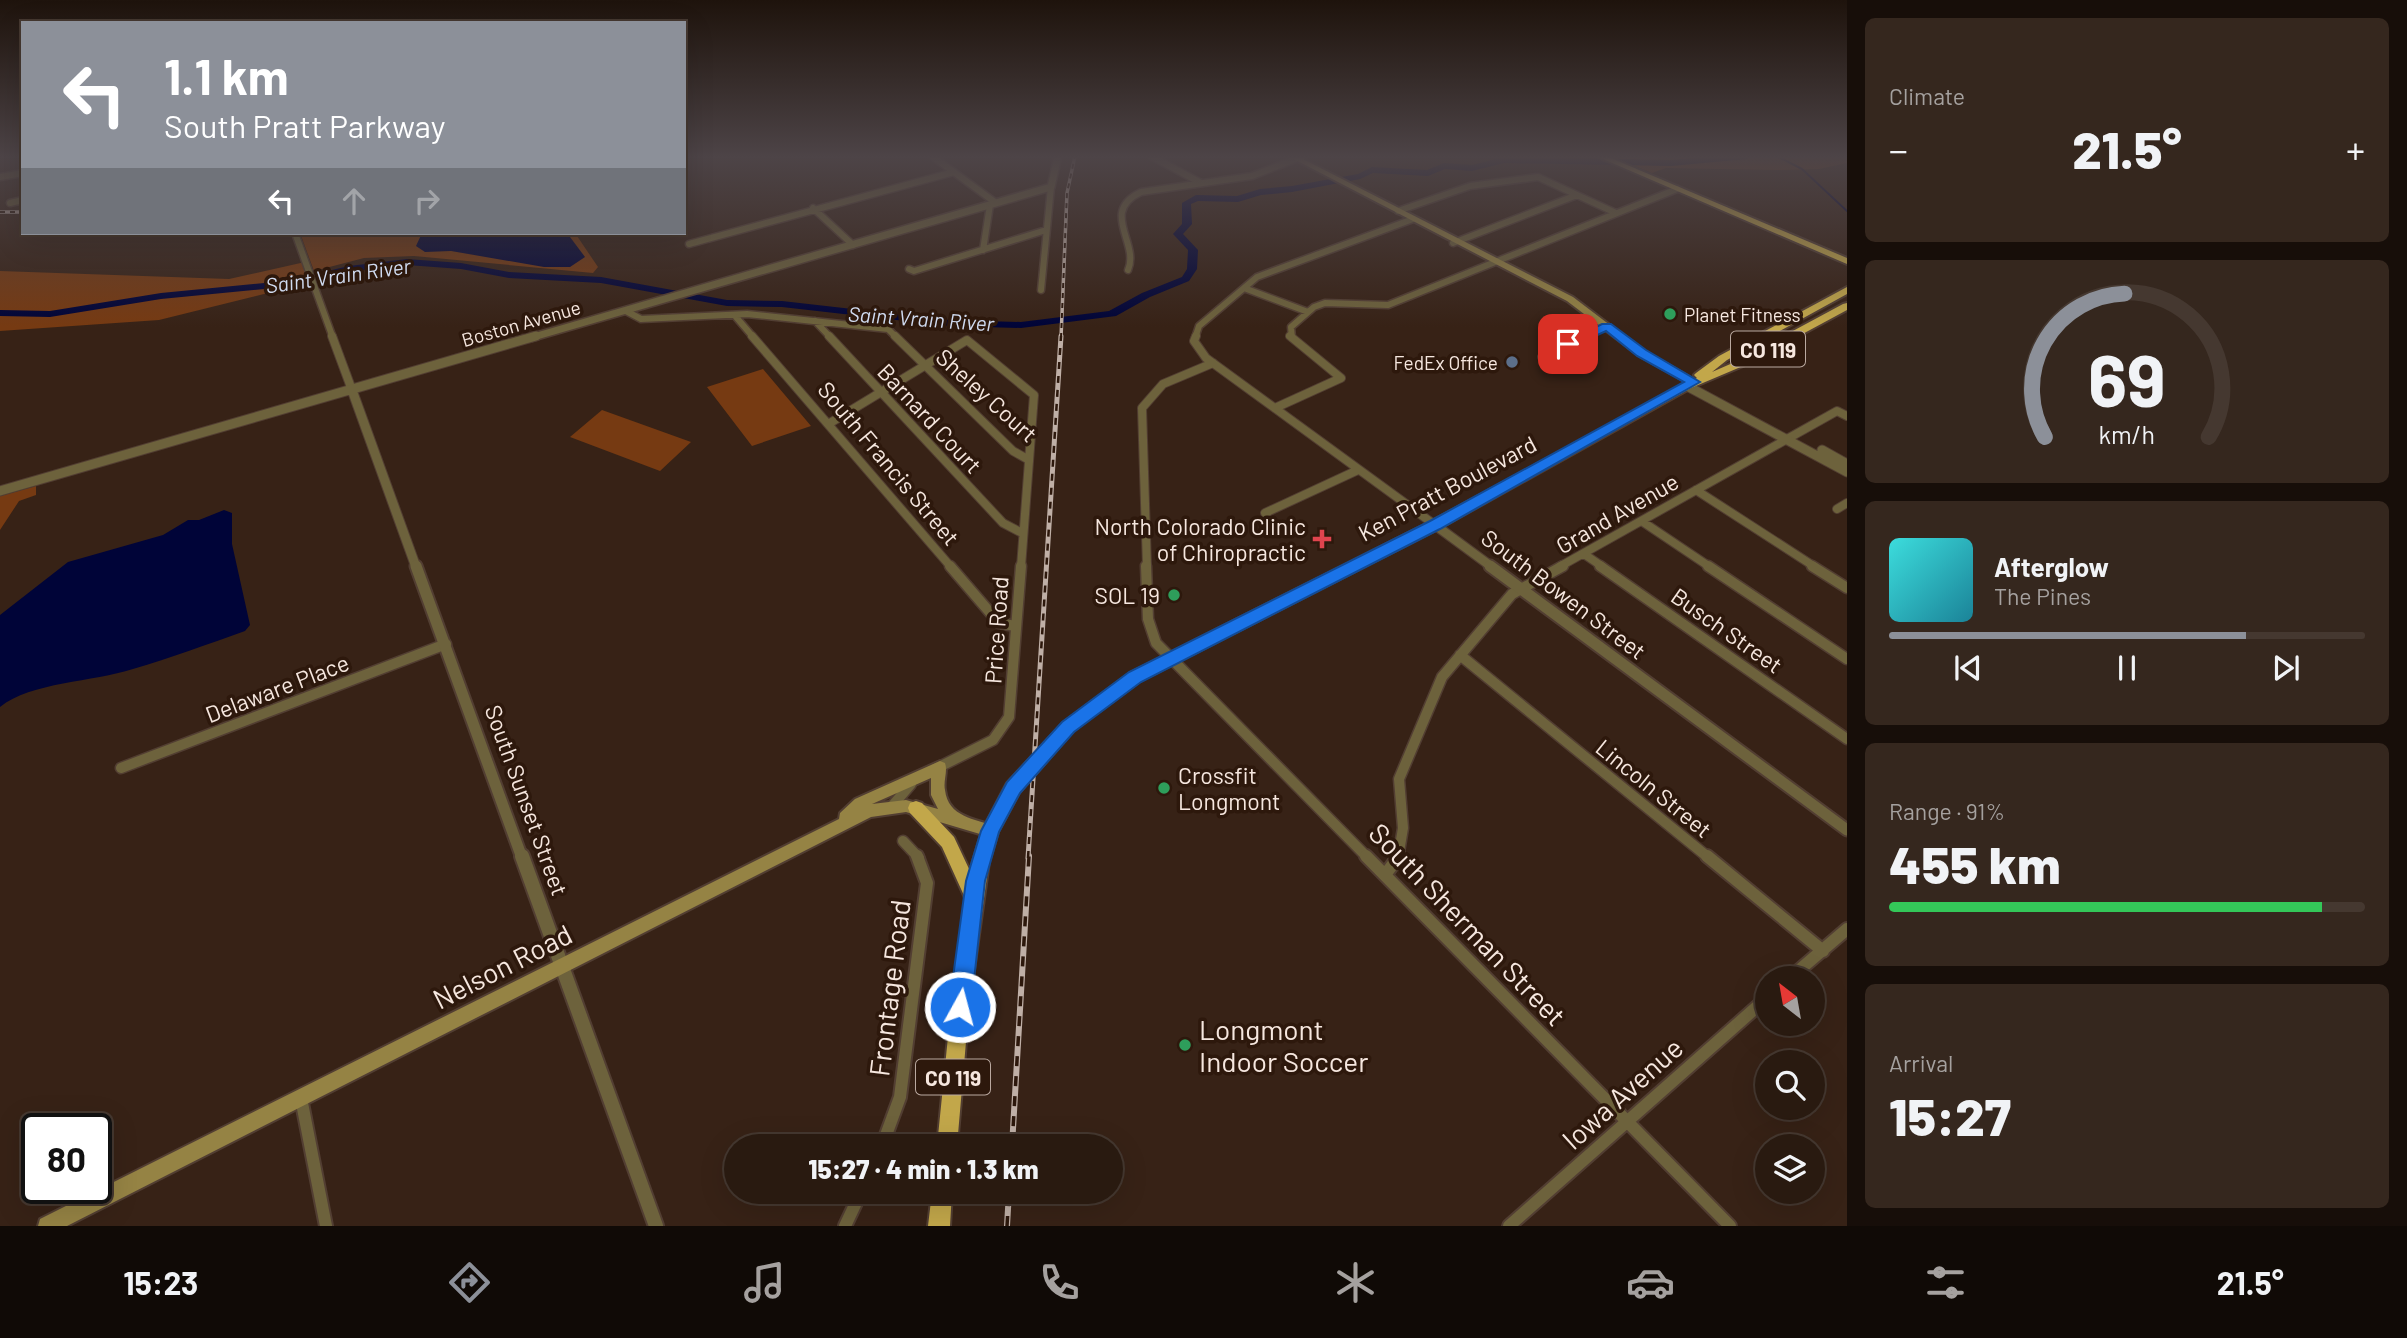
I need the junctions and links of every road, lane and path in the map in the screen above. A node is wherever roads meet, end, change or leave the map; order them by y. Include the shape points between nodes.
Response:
1 (795, 213) edge
2 (819, 213) edge
3 (962, 213) edge
4 (991, 213) edge
5 (1048, 213) edge
6 (1123, 213) edge
7 (1402, 213) edge
8 (1530, 213) edge
9 (1616, 213) edge
10 (1734, 213) edge
11 (1416, 221) junction
12 (1046, 230) junction
13 (296, 235) edge
14 (1457, 242) junction
15 (689, 244) dead end
16 (853, 245) junction
17 (983, 250) junction
18 (1846, 261) edge
19 (1495, 262) junction
20 (909, 269) dead end
21 (1128, 270) dead end
22 (1244, 288) junction
23 (1041, 290) dead end
24 (1847, 290) edge
25 (1847, 306) edge
26 (626, 311) junction
27 (1308, 312) junction
28 (736, 317) junction
29 (815, 321) junction
30 (1603, 328) junction
31 (1194, 338) joint
32 (1542, 357) dead end
33 (1213, 363) junction
34 (926, 365) junction
35 (1690, 384) junction
36 (352, 390) junction
37 (879, 393) junction
38 (1275, 408) junction
39 (1847, 416) edge
40 (830, 424) junction
41 (1789, 437) junction
42 (1030, 460) junction
43 (1847, 464) edge
44 (1358, 470) junction
45 (1847, 472) edge
46 (1696, 490) junction
47 (0, 491) edge
48 (1847, 503) edge
49 (1837, 509) dead end
50 (1265, 513) dead end
51 (1643, 522) junction
52 (1435, 525) junction
53 (1023, 533) junction
54 (1584, 554) junction
55 (1847, 587) edge
56 (1521, 589) junction
57 (1015, 626) junction
58 (446, 644) junction
59 (1460, 655) junction
60 (1170, 658) junction
61 (1847, 659) edge
62 (1847, 739) edge
63 (940, 767) junction
64 (121, 768) dead end
65 (893, 806) junction
66 (915, 808) junction
67 (957, 821) junction
68 (832, 828) junction
69 (1847, 830) edge
70 (990, 831) junction
71 (903, 841) dead end
72 (1385, 875) junction
73 (973, 895) junction
74 (1847, 929) edge
75 (1823, 951) junction
76 (562, 966) junction
77 (1805, 966) edge
78 (1755, 1008) edge
79 (301, 1098) junction
80 (1627, 1121) junction
81 (886, 1134) edge
82 (948, 1134) edge
83 (855, 1204) edge
84 (941, 1204) edge
85 (47, 1226) edge
86 (326, 1226) edge
87 (656, 1226) edge
88 (845, 1226) edge
89 (939, 1226) edge
90 (1509, 1226) edge
91 (1730, 1226) edge

1 - 15 street
2 - 16 street
3 - 16 street, Boston Avenue
4 - 17 street
5 - 12 street
6 - 21 street via 1122,232 1132,261
7 - 11 main road
8 - 14 street
9 - 19 street
10 - 18 highway
11 - 14 main road
11 - 22 street via 1264,273
12 - 17 street
12 - 23 street
13 - 36 street
14 - 19 main road
16 - 26 street, Boston Avenue
17 - 20 street
19 - 27 street via 1388,305 1325,303
19 - 30 main road
22 - 27 street
22 - 31 street via 1199,326
24 - 35 highway, Ken Pratt Boulevard / CO 119 via 1710,366
25 - 35 highway, Ken Pratt Boulevard / CO 119 via 1739,364
26 - 28 street via 641,319
26 - 36 street, Boston Avenue
27 - 38 street via 1291,327 1290,336 1341,378
28 - 29 street via 747,314
28 - 40 street, South Francis Street
29 - 34 street, Sheley Court via 888,329
29 - 37 street, Barnard Court
30 - 32 street
30 - 35 main road via 1626,352
31 - 33 street, South Bowen Street via 1197,348
33 - 38 street, South Bowen Street
33 - 60 street, South Sherman Street via 1160,385 1142,408 1148,620 1156,643
34 - 37 street
34 - 42 street, Sheley Court via 1013,451
34 - 42 street, Price Road via 967,340 1034,395
35 - 41 street
35 - 52 highway, Ken Pratt Boulevard / CO 119
36 - 47 street, Boston Avenue
36 - 58 street, South Sunset Street
37 - 40 street
37 - 53 street, Barnard Court via 1003,523
38 - 44 street, South Bowen Street
39 - 41 street, Grand Avenue via 1837,411
40 - 57 street, South Francis Street via 999,623
41 - 43 street
41 - 45 street
41 - 46 street, Grand Avenue
42 - 53 street, Price Road
44 - 50 street
44 - 52 street, South Bowen Street
46 - 51 street, Grand Avenue
46 - 55 street
48 - 49 street
51 - 54 street, Grand Avenue
51 - 61 street
52 - 56 street, South Bowen Street
52 - 60 highway, Ken Pratt Boulevard / CO 119
53 - 57 street, Price Road
54 - 56 street, Grand Avenue
54 - 62 street, Busch Street
56 - 59 street, Grand Avenue
56 - 69 street, South Bowen Street
57 - 63 street, Price Road via 1007,723 993,740
58 - 64 street, Delaware Place
58 - 76 street, South Sunset Street
59 - 72 street, Grand Avenue via 1437,687 1399,779 1403,828 1398,861
59 - 75 street, Lincoln Street
60 - 70 highway, Ken Pratt Boulevard / CO 119 via 1110,694 1068,727 1013,788
60 - 72 street, South Sherman Street
63 - 65 street, Price Road via 906,787
63 - 67 main road via 937,796
63 - 68 main road via 860,803
65 - 66 main road, Nelson Road
65 - 68 main road, Nelson Road
66 - 67 main road, Nelson Road
66 - 73 highway via 948,842
67 - 70 main road, Nelson Road
68 - 76 main road, Nelson Road
70 - 73 highway, Ken Pratt Boulevard / CO 119
71 - 81 street, Frontage Road via 921,861 927,883 900,1097
72 - 80 street, South Sherman Street
73 - 82 highway, Ken Pratt Boulevard / CO 119
74 - 75 street
75 - 77 street
76 - 79 main road, Nelson Road
76 - 87 street, South Sunset Street
78 - 80 street, Iowa Avenue
79 - 85 main road, Nelson Road
79 - 86 street
80 - 90 street, Iowa Avenue
80 - 91 street, South Sherman Street
83 - 88 street
84 - 89 highway

